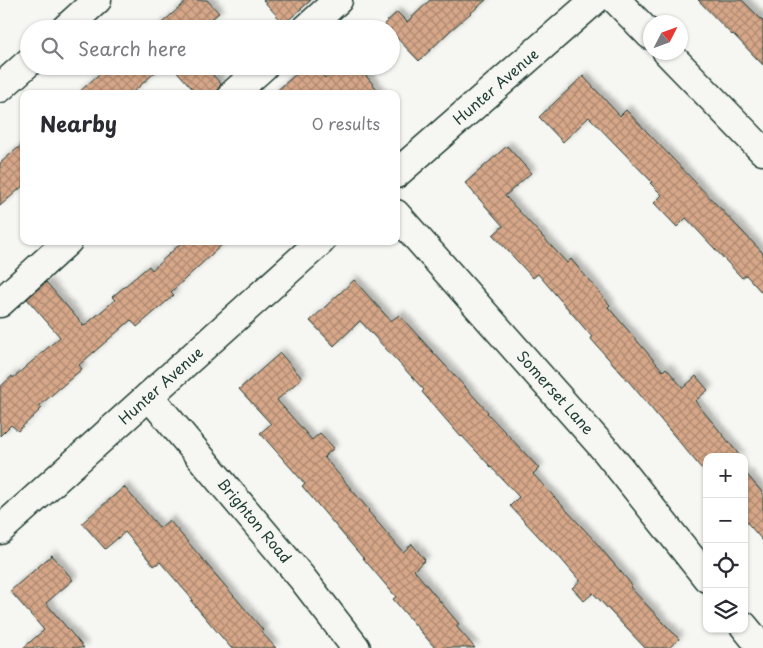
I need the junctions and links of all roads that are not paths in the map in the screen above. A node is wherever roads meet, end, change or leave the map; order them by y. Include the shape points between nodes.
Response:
1 (97, 0) edge
2 (338, 0) edge
3 (596, 0) edge
4 (616, 0) edge
5 (75, 20) edge
6 (316, 20) edge
7 (643, 28) edge
8 (676, 60) edge
9 (20, 70) edge
10 (254, 75) edge
11 (0, 88) edge
12 (237, 90) edge
13 (763, 151) edge
14 (400, 171) edge
15 (400, 219) edge
16 (64, 245) edge
17 (317, 245) edge
18 (0, 304) edge
19 (149, 396) junction
20 (0, 530) edge
21 (703, 573) edge
22 (748, 631) edge
23 (356, 648) edge
24 (762, 648) edge

1 - 5 street
2 - 6 street
3 - 14 street, Hunter Avenue
4 - 7 street
8 - 13 street
9 - 11 street
10 - 12 street
15 - 21 street, Somerset Lane via 607,452
16 - 18 street
17 - 19 street, Hunter Avenue
19 - 20 street, Hunter Avenue
19 - 23 street, Brighton Road via 302,578
22 - 24 street

